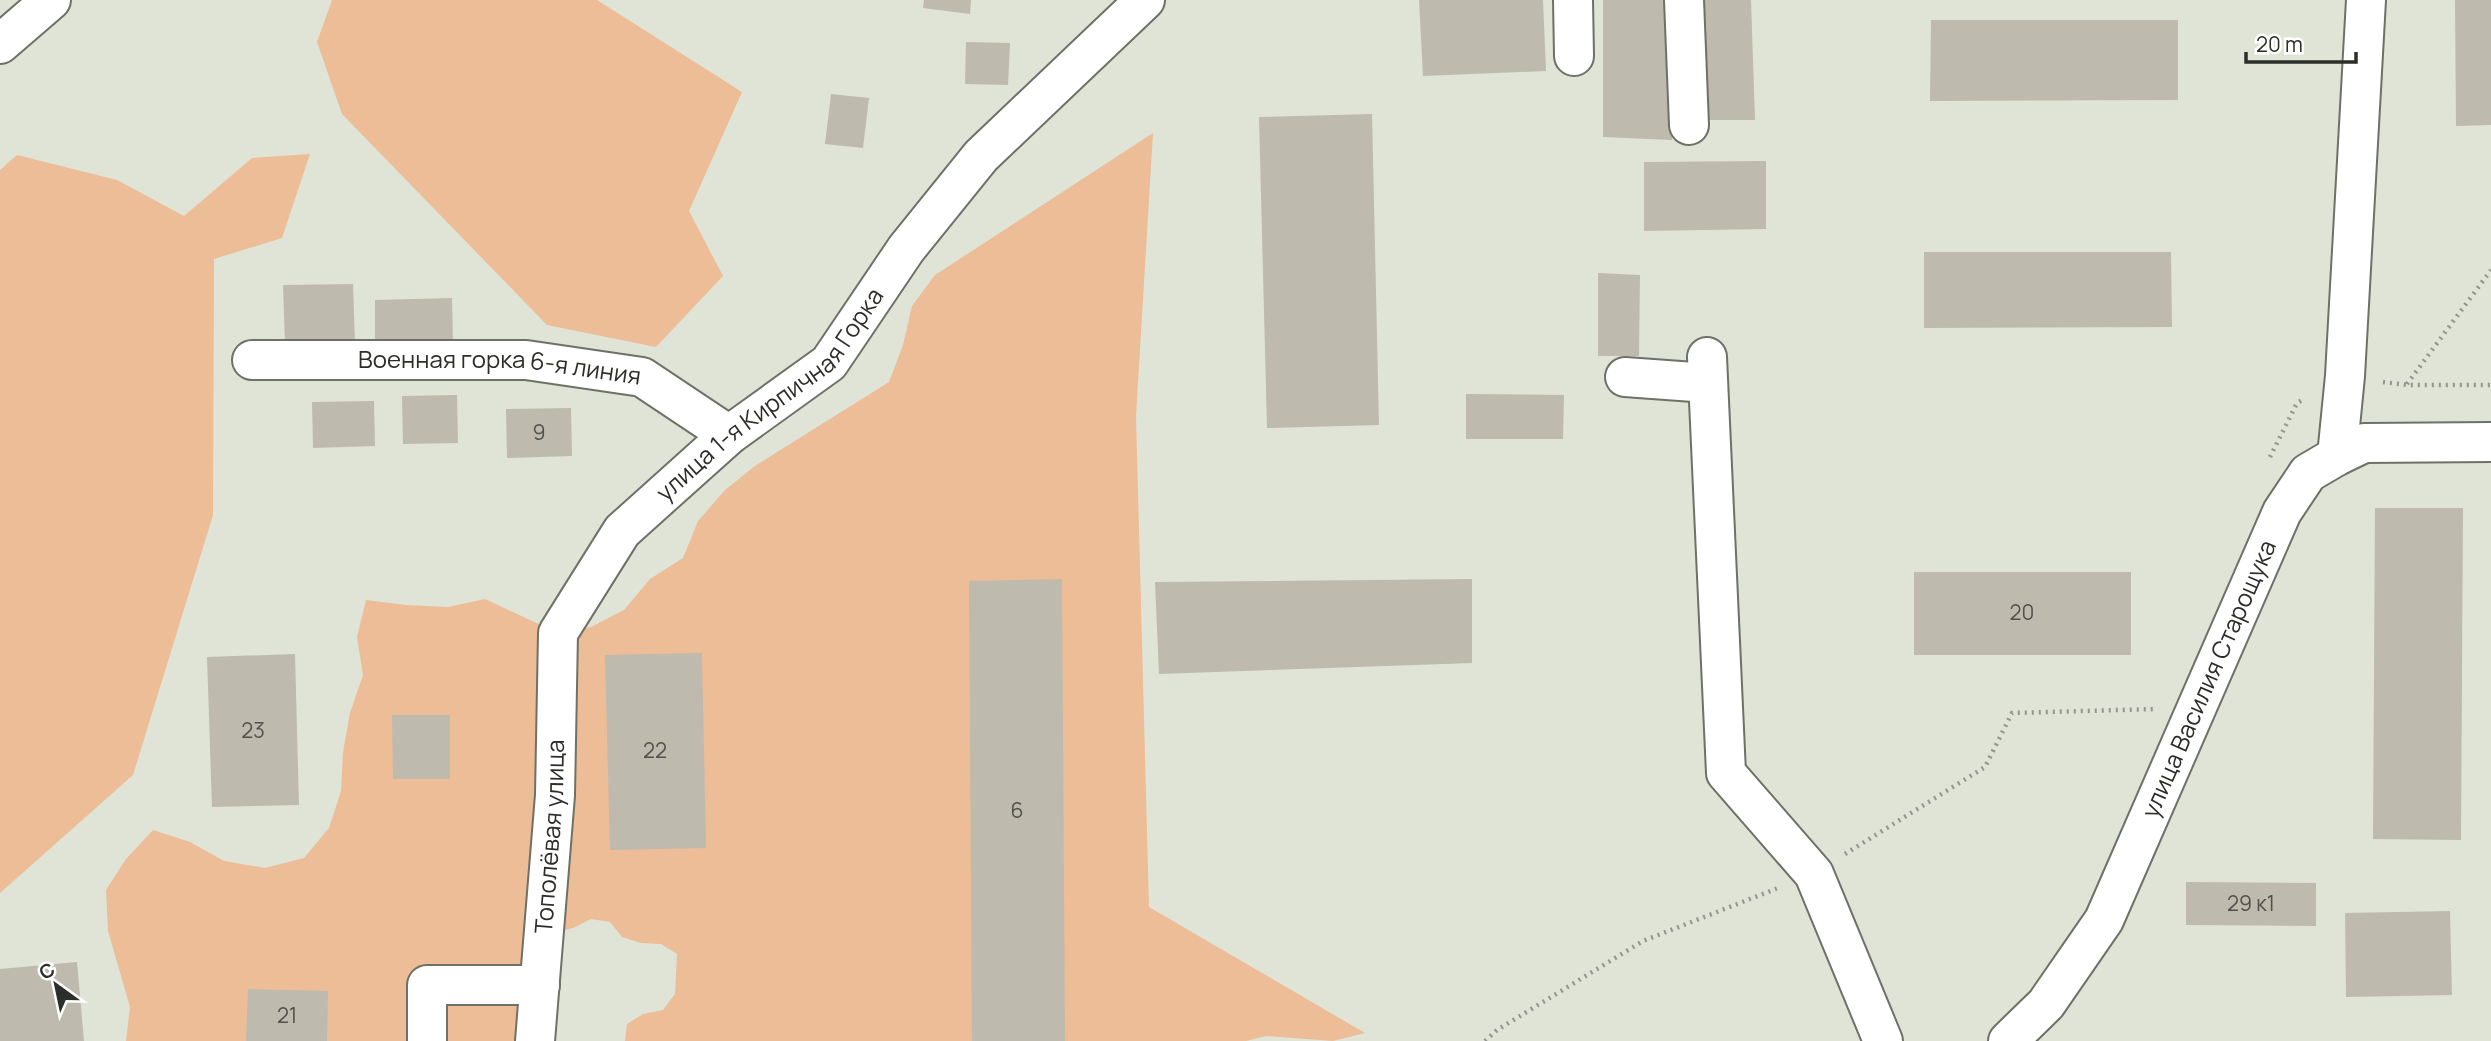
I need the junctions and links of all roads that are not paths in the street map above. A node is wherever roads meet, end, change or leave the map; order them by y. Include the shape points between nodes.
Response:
1 (51, 0) edge
2 (1145, 0) edge
3 (1573, 0) edge
4 (1684, 0) edge
5 (2366, 0) edge
6 (0, 44) edge
7 (1574, 56) dead end
8 (1689, 125) dead end
9 (252, 360) dead end
10 (1625, 377) dead end
11 (729, 435) junction
12 (2491, 442) edge
13 (2337, 456) junction
14 (558, 633) joint
15 (540, 985) junction
16 (427, 1041) edge
17 (535, 1041) edge
18 (1883, 1041) edge
19 (2008, 1041) edge

1 - 6 street
2 - 11 street, улица 1-я Кирпичная Горка via 981,156 906,248 829,363
3 - 7 street
4 - 8 street
5 - 13 street
9 - 11 street, Военная горка 6-я линия via 526,360 642,377
10 - 18 street via 1707,370 1726,773 1814,874
11 - 14 street, улица 1-я Кирпичная Горка via 622,531
12 - 13 street, улица Василия Старощука via 2364,443
13 - 19 street, улица Василия Старощука via 2308,473 2282,512 2104,920 2046,1004
14 - 15 street, Тополёвая улица via 555,795
15 - 16 street via 427,985
15 - 17 street, Тополёвая улица

